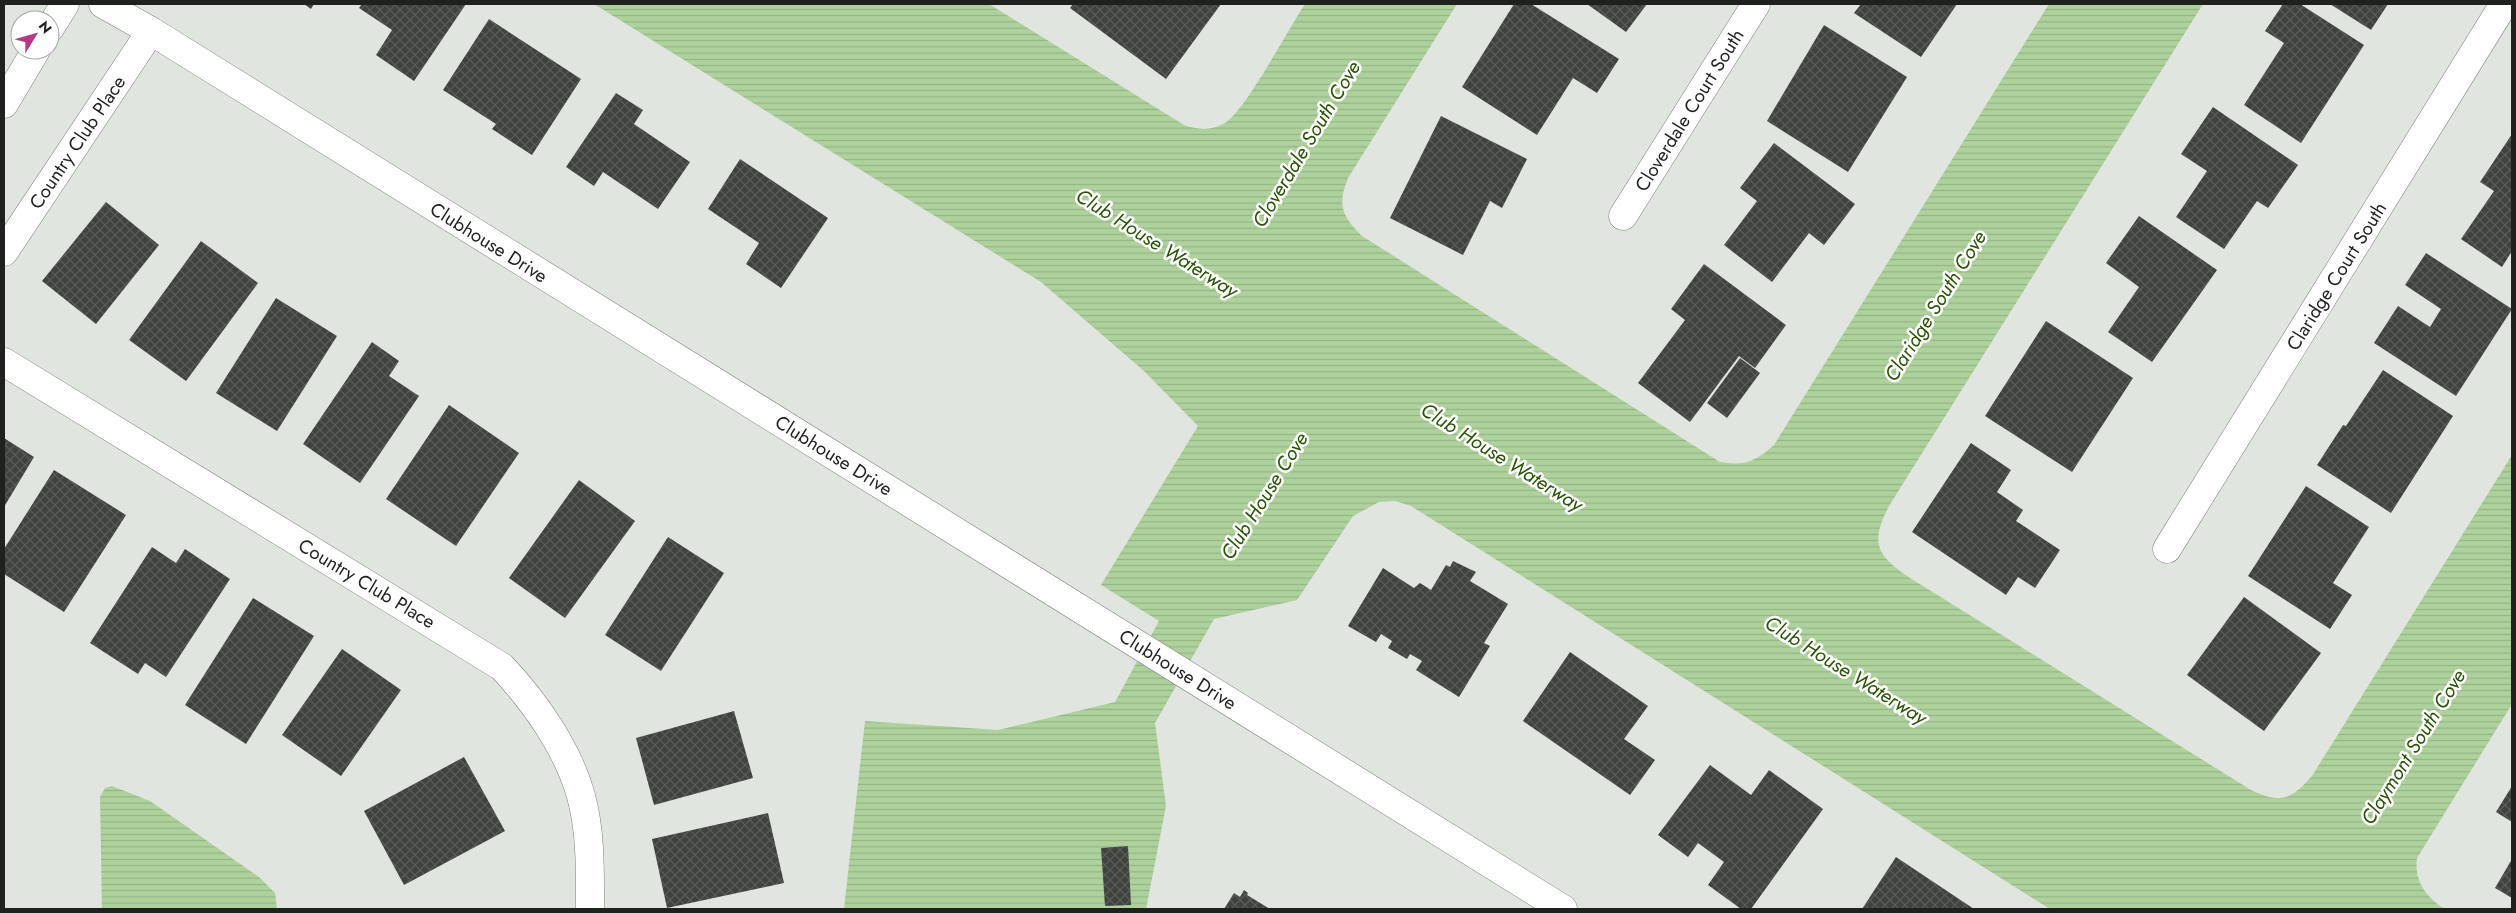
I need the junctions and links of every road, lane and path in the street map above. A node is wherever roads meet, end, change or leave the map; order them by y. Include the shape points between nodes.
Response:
1 (103, 4) edge
2 (1756, 4) edge
3 (2504, 4) edge
4 (151, 32) junction
5 (30, 60) edge
6 (4, 104) edge
7 (1623, 216) dead end
8 (4, 252) edge
9 (4, 362) edge
10 (2167, 549) dead end
11 (590, 909) edge
12 (1563, 909) edge

1 - 4 street, Clubhouse Drive
2 - 7 street, Cloverdale Court South
3 - 10 street, Claridge Court South
4 - 8 street, Country Club Place
4 - 12 street, Clubhouse Drive
5 - 6 street
9 - 11 street, Country Club Place via 502,667 522,688 565,754 581,796 590,860

